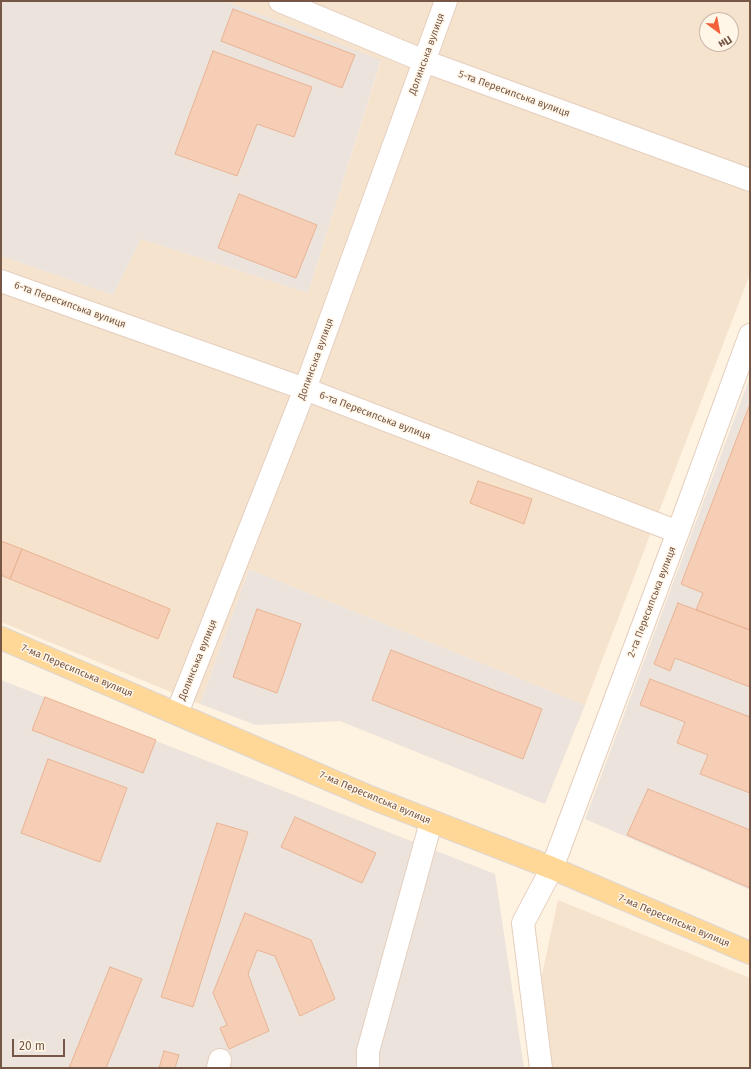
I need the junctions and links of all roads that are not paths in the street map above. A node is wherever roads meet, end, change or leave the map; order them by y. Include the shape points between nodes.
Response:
1 (280, 1) edge
2 (446, 1) edge
3 (424, 61) junction
4 (750, 180) edge
5 (1, 281) edge
6 (750, 335) edge
7 (305, 389) junction
8 (678, 532) junction
9 (1, 638) edge
10 (177, 713) junction
11 (431, 822) junction
12 (552, 868) junction
13 (750, 953) edge
14 (368, 1068) edge
15 (542, 1068) edge

1 - 3 street, 5-та Пересипська вулиця
2 - 3 street, Долинська вулиця
3 - 4 street, 5-та Пересипська вулиця
3 - 7 street, Долинська вулиця
5 - 7 street, 6-та Пересипська вулиця
6 - 8 street, 2-га Пересипська вулиця
7 - 8 street, 6-та Пересипська вулиця
7 - 10 street, Долинська вулиця
8 - 12 street, 2-га Пересипська вулиця
9 - 10 main road, 7-ма Пересипська вулиця
10 - 11 main road, 7-ма Пересипська вулиця
11 - 12 main road, 7-ма Пересипська вулиця
11 - 14 street via 368,1051
12 - 13 main road, 7-ма Пересипська вулиця
12 - 15 street, 2-га Пересипська вулиця via 523,923

